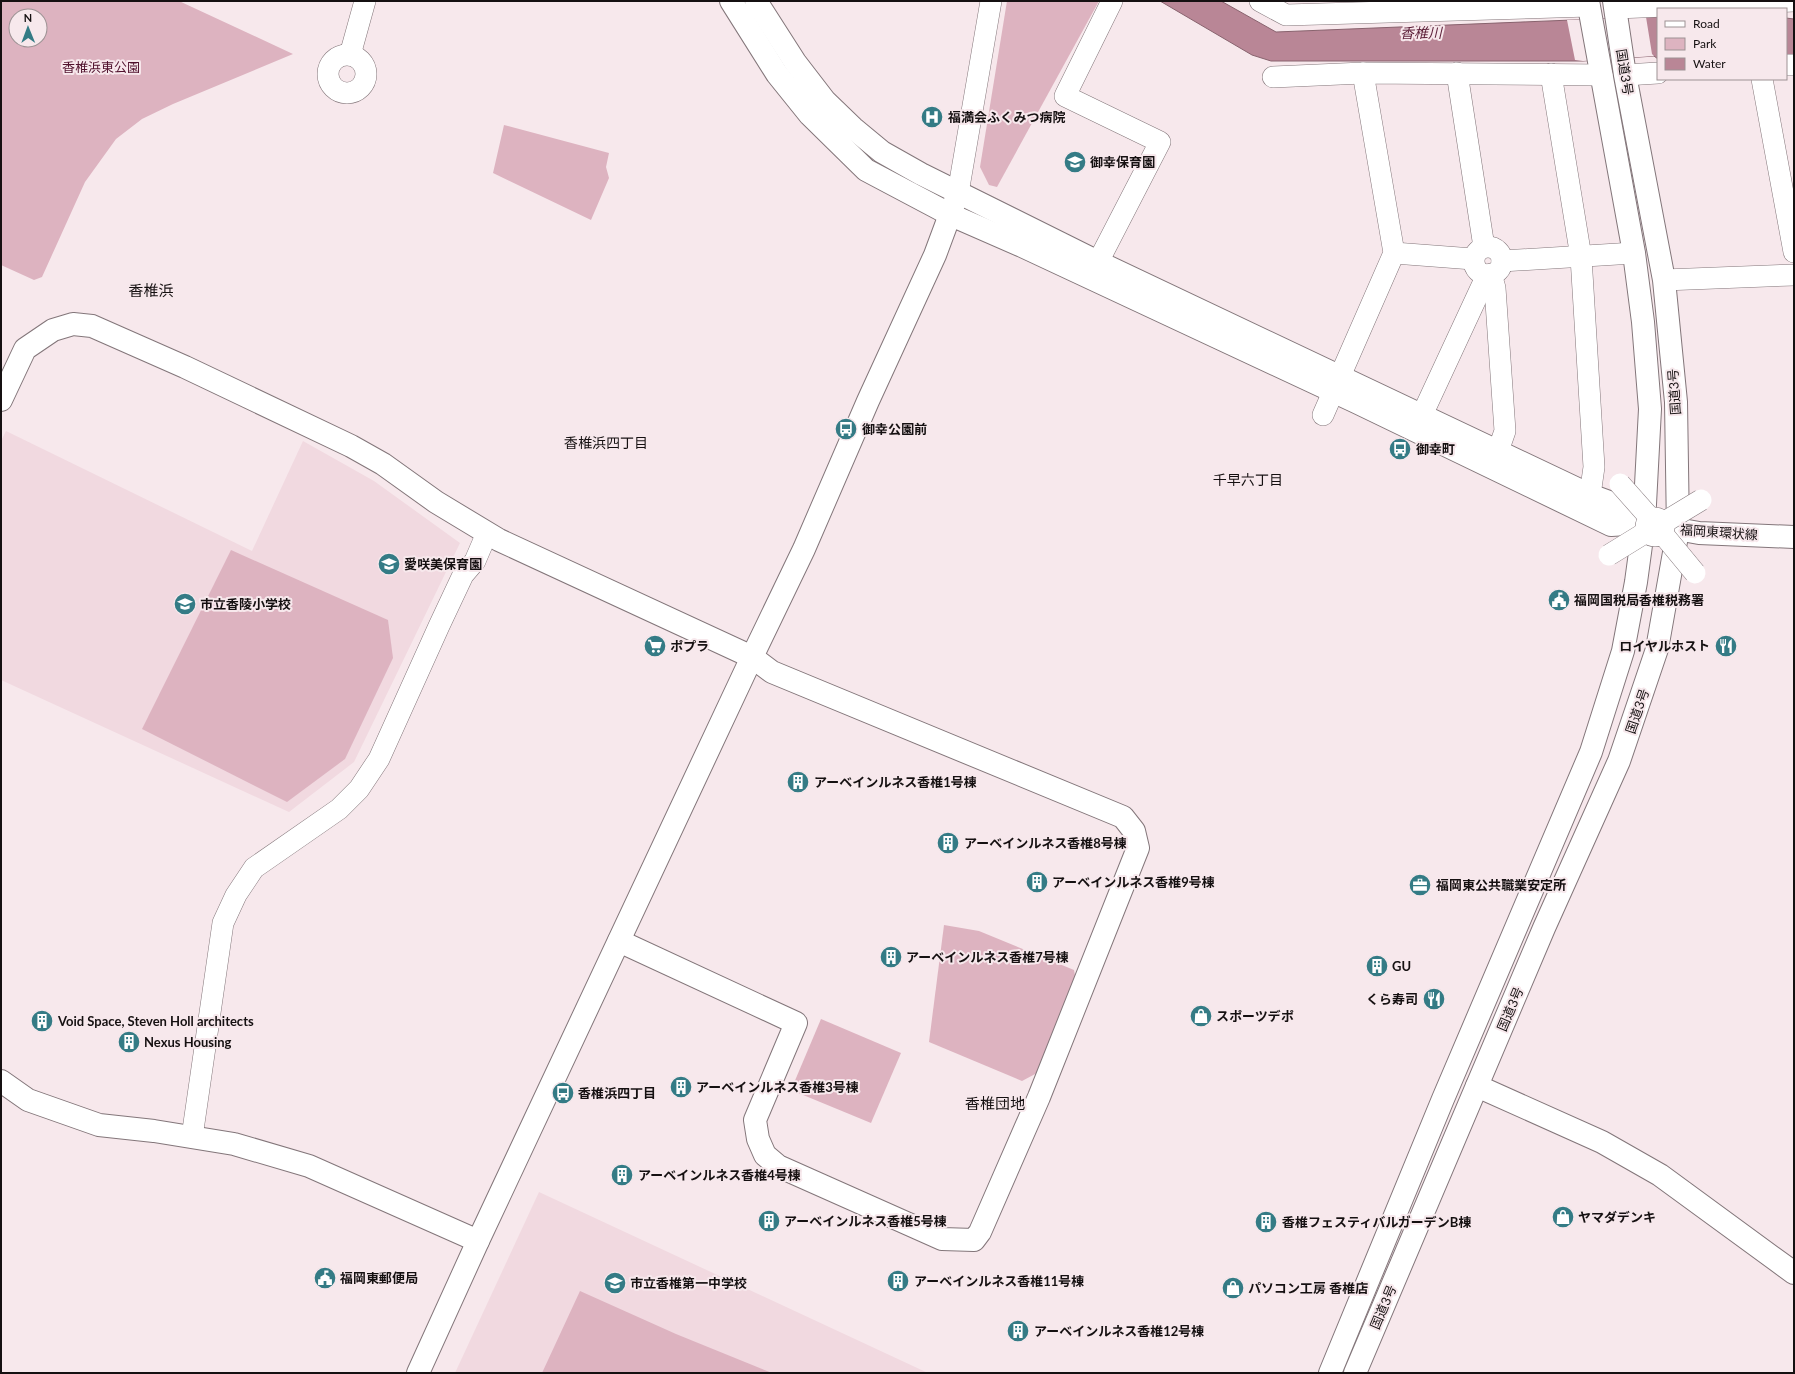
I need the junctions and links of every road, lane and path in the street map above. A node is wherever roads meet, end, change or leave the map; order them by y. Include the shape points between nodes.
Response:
1 (365, 1) edge
2 (732, 1) edge
3 (756, 1) edge
4 (991, 1) edge
5 (1112, 1) edge
6 (1260, 1) edge
7 (1790, 1) edge
8 (1794, 1) edge
9 (1588, 4) edge
10 (1615, 5) edge
11 (1337, 7) edge
12 (350, 55) dead end
13 (1657, 72) edge
14 (1363, 73) junction
15 (1457, 73) junction
16 (1551, 74) junction
17 (1602, 75) junction
18 (1625, 75) junction
19 (1273, 78) dead end
20 (1762, 80) edge
21 (958, 193) junction
22 (951, 214) junction
23 (1794, 252) edge
24 (1394, 253) junction
25 (1479, 253) junction
26 (1634, 253) junction
27 (1581, 257) junction
28 (1098, 262) junction
29 (1493, 270) junction
30 (1794, 275) edge
31 (1664, 280) junction
32 (1336, 384) junction
33 (1, 400) edge
34 (1323, 415) dead end
35 (1422, 415) junction
36 (1498, 451) junction
37 (1620, 484) dead end
38 (1590, 495) junction
39 (1701, 500) dead end
40 (1658, 527) junction
41 (487, 532) junction
42 (1794, 537) edge
43 (1609, 555) dead end
44 (1695, 573) dead end
45 (752, 657) junction
46 (619, 941) junction
47 (1, 1081) edge
48 (1477, 1086) junction
49 (192, 1137) junction
50 (478, 1241) junction
51 (1794, 1273) edge
52 (418, 1373) edge
53 (1330, 1373) edge
54 (1355, 1373) edge

1 - 12 street
2 - 22 main road via 777,74 810,115 866,170
3 - 21 main road via 795,62 826,101 853,128 882,152
4 - 21 street
5 - 28 street via 1065,96 1160,142
6 - 11 street via 1286,15
7 - 8 street
7 - 10 street
9 - 11 street
9 - 17 main road, 国道3号
10 - 18 main road, 国道3号
13 - 18 street
14 - 15 street
14 - 19 street
14 - 24 street
15 - 16 street
15 - 25 street
16 - 17 street
16 - 27 street
17 - 26 main road, 国道3号
18 - 31 main road, 国道3号
20 - 23 street
21 - 22 main road
21 - 28 main road
22 - 32 main road
22 - 45 main road via 804,549
24 - 25 street
24 - 32 street
25 - 29 street via 1475,268 1482,274
26 - 27 street
26 - 40 main road, 国道3号 via 1643,322
27 - 29 street
27 - 38 street via 1594,467
28 - 32 main road
29 - 35 street
29 - 36 street via 1505,431
30 - 31 street
31 - 40 main road, 国道3号 via 1676,402
32 - 34 street
32 - 35 main road
32 - 40 main road, 福岡東環状線 via 1611,525
33 - 41 main road via 25,349 53,330 73,324 92,326 351,446
35 - 36 main road
36 - 38 main road
37 - 40 street, bridge
38 - 40 main road via 1620,506
39 - 40 street, bridge
40 - 42 main road, 福岡東環状線 via 1720,535
40 - 43 street, bridge
40 - 44 street, bridge
40 - 48 main road, 国道3号 via 1657,649 1619,761
40 - 53 main road, 国道3号 via 1636,582 1623,651 1591,752
41 - 45 main road via 499,540
41 - 49 street via 475,561 463,575 379,759 359,789 339,809 254,868 236,895 223,923
45 - 46 main road
45 - 46 main road via 772,672 1123,817 1134,831 1138,848 1136,855 1039,1097 980,1232 974,1240 942,1239 778,1166 765,1155 758,1139 755,1120 796,1023
46 - 50 main road
47 - 49 main road via 28,1100 99,1125
48 - 51 main road via 1602,1142 1660,1175
48 - 54 main road, 国道3号
49 - 50 main road via 234,1144 310,1166
50 - 52 main road

